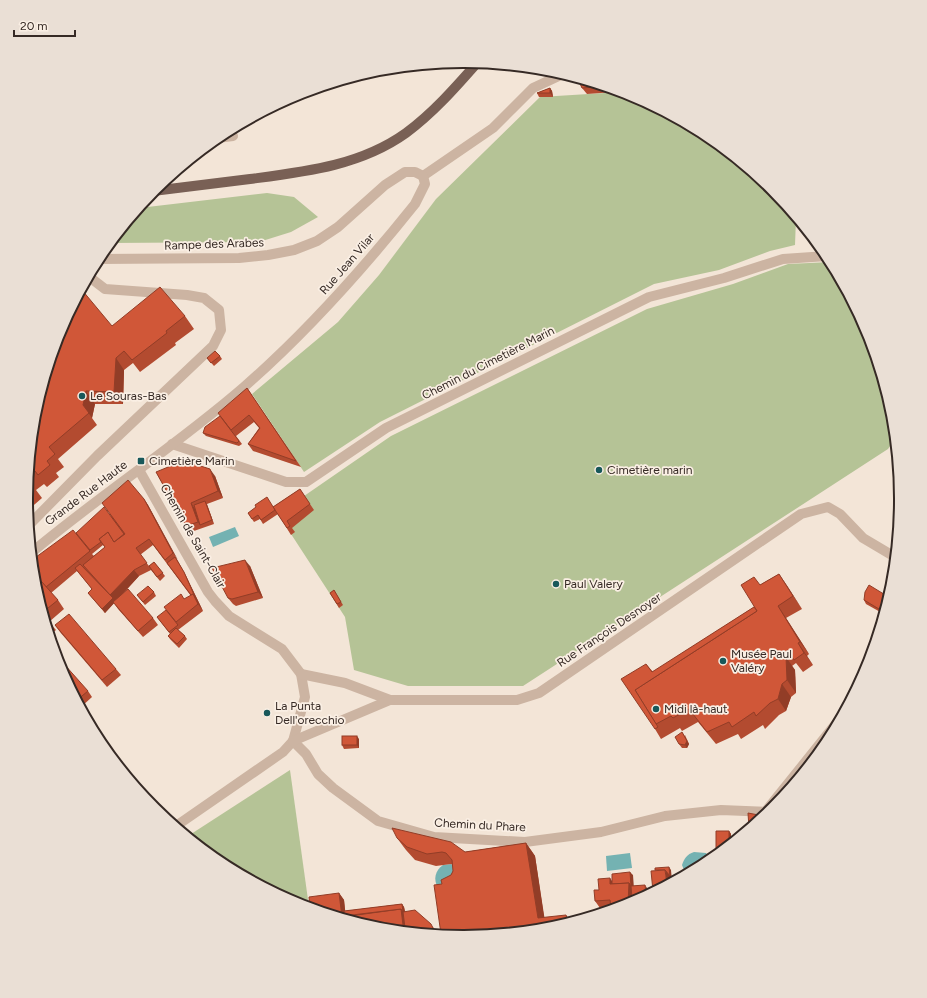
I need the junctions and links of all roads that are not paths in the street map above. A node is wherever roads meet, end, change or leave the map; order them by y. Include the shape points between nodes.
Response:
1 (473, 68) edge
2 (554, 78) edge
3 (423, 176) junction
4 (165, 189) edge
5 (819, 257) edge
6 (107, 259) edge
7 (93, 280) edge
8 (172, 444) junction
9 (139, 470) junction
10 (34, 520) edge
11 (36, 548) edge
12 (890, 554) edge
13 (300, 674) junction
14 (390, 700) junction
15 (293, 741) junction
16 (760, 811) edge
17 (180, 823) edge

1 - 4 main road via 428,115 405,133 364,156 302,172
2 - 3 street via 533,88 493,128
3 - 6 street, Rampe des Arabes via 415,172 405,172 385,185 338,227 316,241 294,250 239,258
3 - 8 street, Rue Jean Vilar via 425,184 415,204 323,312 245,386
5 - 8 street, Chemin du Cimetière Marin via 783,259 724,278 649,297 386,428 306,482 286,482
7 - 10 street via 105,289 187,294 204,298 219,310 221,330 213,346
8 - 9 street, Rue Jean Vilar
9 - 11 street, Grande Rue Haute
9 - 13 street, Chemin de Saint-Clair via 215,601 229,616 282,649
12 - 14 street, Rue François Desnoyer via 863,538 840,514 828,507 801,514 540,693 517,700
13 - 14 street, Rue François Desnoyer via 345,683
13 - 15 street, Chemin de Saint-Clair via 305,698
14 - 15 street
15 - 16 street, Chemin du Phare via 306,754 318,774 378,821 434,837 525,842 601,832 666,816 721,810
15 - 17 street via 268,763

